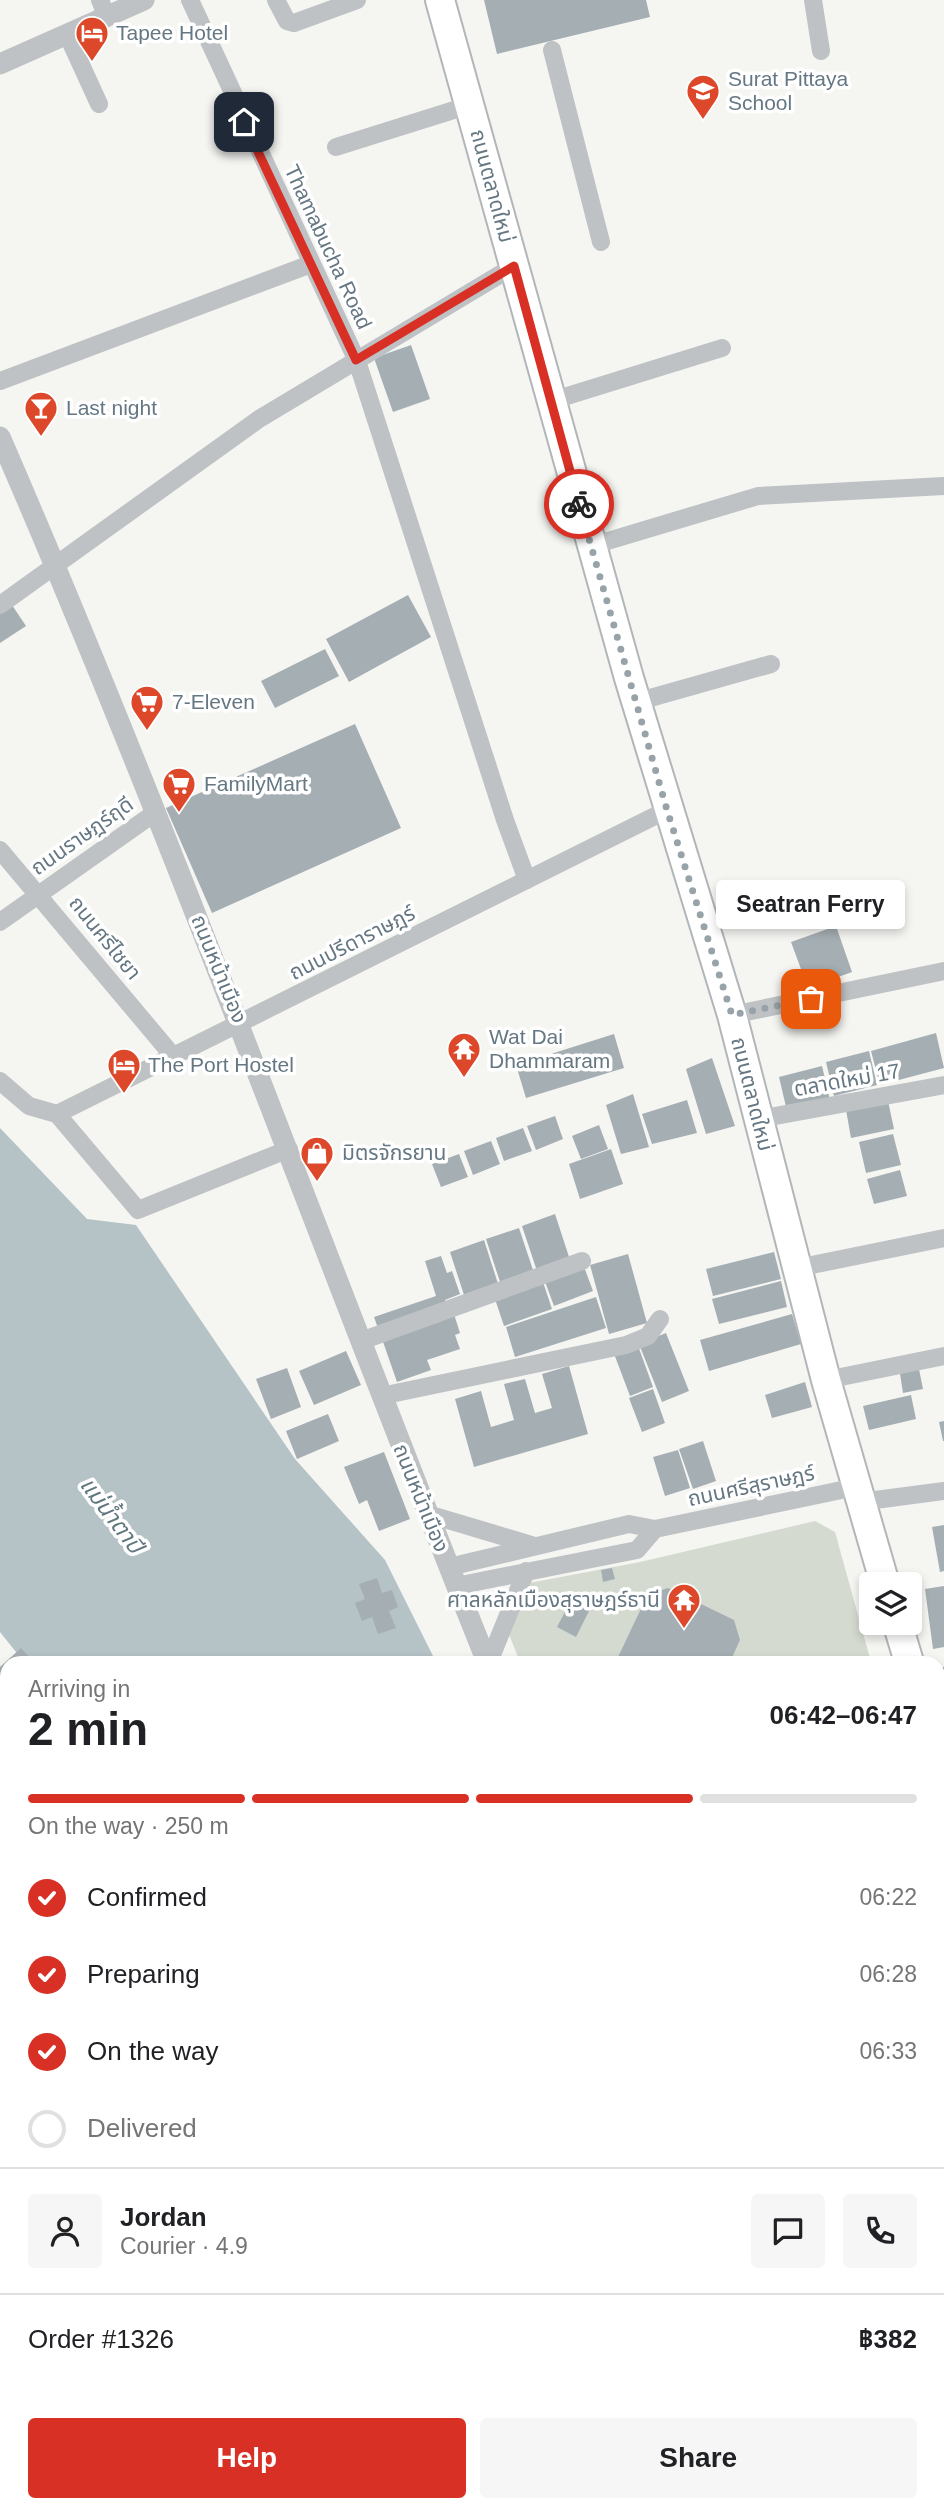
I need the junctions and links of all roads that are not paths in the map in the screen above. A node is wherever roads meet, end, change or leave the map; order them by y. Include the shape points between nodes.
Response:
1 (144, 0) edge
2 (190, 0) edge
3 (276, 0) edge
4 (357, 0) edge
5 (440, 0) edge
6 (813, 0) edge
7 (103, 8) edge
8 (67, 34) junction
9 (552, 50) dead end
10 (821, 51) dead end
11 (0, 64) edge
12 (99, 104) dead end
13 (470, 105) junction
14 (336, 147) dead end
15 (601, 242) dead end
16 (311, 264) junction
17 (514, 266) junction
18 (722, 348) dead end
19 (356, 360) junction
20 (0, 381) edge
21 (551, 401) junction
22 (0, 437) edge
23 (944, 486) edge
24 (591, 546) junction
25 (57, 567) junction
26 (0, 605) edge
27 (771, 664) dead end
28 (636, 702) junction
29 (667, 810) junction
30 (156, 812) junction
31 (0, 850) edge
32 (527, 880) junction
33 (39, 893) junction
34 (0, 922) edge
35 (944, 971) edge
36 (732, 1015) junction
37 (241, 1025) junction
38 (173, 1056) junction
39 (0, 1081) edge
40 (944, 1085) edge
41 (57, 1114) junction
42 (759, 1119) junction
43 (289, 1149) junction
44 (944, 1238) edge
45 (582, 1261) dead end
46 (797, 1268) junction
47 (660, 1319) dead end
48 (361, 1341) junction
49 (944, 1356) edge
50 (826, 1380) junction
51 (381, 1396) junction
52 (944, 1490) edge
53 (858, 1495) junction
54 (428, 1514) junction
55 (655, 1529) junction
56 (536, 1546) junction
57 (526, 1571) junction
58 (881, 1572) edge
59 (452, 1577) junction
60 (901, 1635) edge
61 (485, 1656) edge
62 (491, 1656) edge
63 (907, 1656) edge

1 - 7 street
2 - 16 street, Thamabucha Road
3 - 4 street via 294,23
5 - 13 main road, ถนนตลาดใหม่
6 - 10 street
7 - 8 street
8 - 11 street
8 - 12 street
9 - 15 street
13 - 14 street
13 - 17 main road, ถนนตลาดใหม่
16 - 19 street, Thamabucha Road
16 - 20 street
17 - 19 street
17 - 21 main road, ถนนตลาดใหม่
18 - 21 street
19 - 25 street via 259,419
19 - 32 street, Thamabucha Road
21 - 24 main road, ถนนตลาดใหม่
22 - 25 street, ถนนหน้าเมือง
23 - 24 street via 758,496
24 - 28 main road, ถนนตลาดใหม่
25 - 26 street
25 - 30 street, ถนนหน้าเมือง
27 - 28 street
28 - 29 main road, ถนนตลาดใหม่
29 - 32 street, ถนนปรีดาราษฎร์
29 - 36 main road, ถนนตลาดใหม่
30 - 33 street, ถนนราษฎร์ฤดี
30 - 37 street, ถนนหน้าเมือง
31 - 33 street, ถนนศรีไชยา
32 - 37 street, ถนนปรีดาราษฎร์
33 - 34 street, ถนนราษฎร์ฤดี
33 - 38 street, ถนนศรีไชยา
35 - 36 street
36 - 42 main road, ถนนตลาดใหม่
37 - 38 street, ถนนปรีดาราษฎร์
37 - 43 street, ถนนหน้าเมือง
38 - 41 street, ถนนปรีดาราษฎร์
39 - 41 street via 29,1106
40 - 42 street, ตลาดใหม่ 17
41 - 43 street via 138,1210
42 - 46 main road, ถนนตลาดใหม่
43 - 48 street, ถนนหน้าเมือง
44 - 46 street
45 - 48 street
46 - 50 main road, ถนนตลาดใหม่
47 - 51 street via 648,1336 626,1345
48 - 51 street, ถนนหน้าเมือง
49 - 50 street
50 - 53 main road, ถนนตลาดใหม่
51 - 54 street, ถนนหน้าเมือง
52 - 53 street, ถนนศรีสุราษฎร์
53 - 55 street, ถนนศรีสุราษฎร์
53 - 58 main road, ถนนตลาดใหม่
54 - 56 street, ถนนศรีสุราษฎร์
54 - 59 street, ถนนหน้าเมือง
55 - 56 street, ถนนศรีสุราษฎร์ via 629,1524
55 - 57 street, ถนนศรีสุราษฎร์ via 637,1550
56 - 59 street, ถนนศรีสุราษฎร์
57 - 59 street, ถนนศรีสุราษฎร์
57 - 62 street
59 - 61 street, ถนนหน้าเมือง
60 - 63 main road

